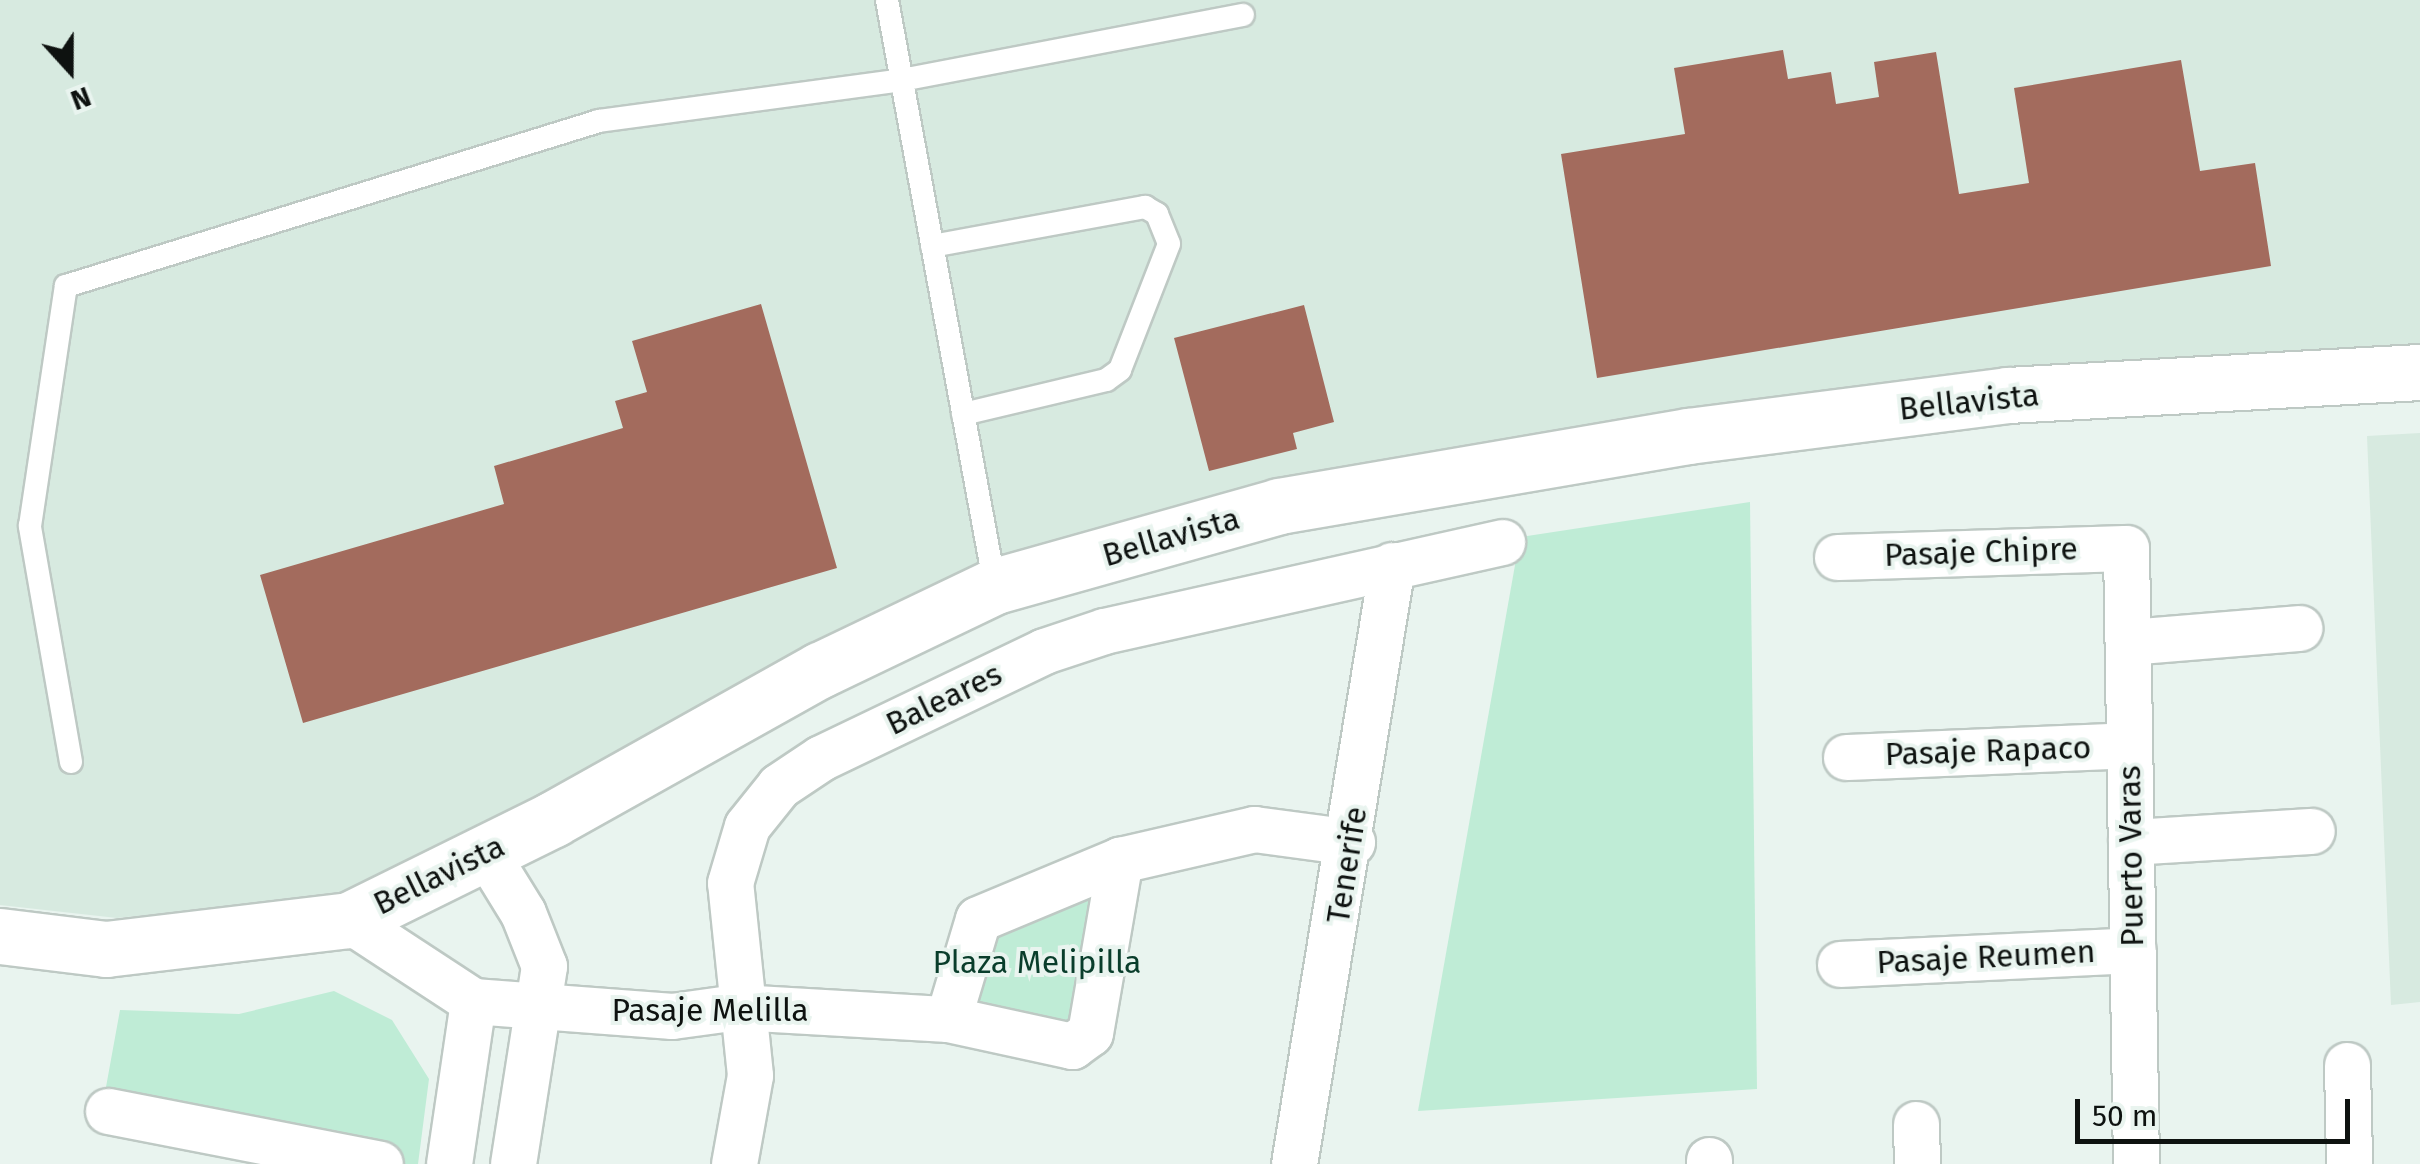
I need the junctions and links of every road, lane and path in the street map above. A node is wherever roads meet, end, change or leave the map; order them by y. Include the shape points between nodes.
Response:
1 (887, 0) edge
2 (1243, 15) dead end
3 (902, 80) junction
4 (932, 246) junction
5 (2420, 372) edge
6 (963, 414) junction
7 (1502, 542) dead end
8 (2126, 548) joint
9 (1837, 557) dead end
10 (1392, 565) junction
11 (994, 586) junction
12 (2299, 628) dead end
13 (2128, 642) junction
14 (2129, 745) junction
15 (1846, 757) dead end
16 (71, 762) dead end
17 (2312, 831) dead end
18 (1352, 842) junction
19 (2131, 842) junction
20 (486, 853) junction
21 (1120, 860) junction
22 (349, 920) junction
23 (0, 936) edge
24 (2132, 950) junction
25 (1840, 964) dead end
26 (473, 1001) junction
27 (539, 1004) junction
28 (738, 1007) junction
29 (948, 1019) junction
30 (2347, 1065) dead end
31 (108, 1111) dead end
32 (380, 1164) edge
33 (450, 1164) edge
34 (513, 1164) edge
35 (734, 1164) edge
36 (1294, 1164) edge
37 (2136, 1164) edge
38 (2349, 1164) edge

1 - 3 lane
2 - 3 lane
3 - 4 lane
3 - 16 lane via 599,121 66,286 30,526
4 - 6 lane
4 - 6 lane via 1144,208 1156,214 1169,244 1120,370 1106,380
5 - 11 main road, Bellavista via 2008,395 1688,436 1279,506
6 - 11 lane
7 - 10 street, Baleares
8 - 9 street, Pasaje Chipre
8 - 13 street, Puerto Varas
10 - 18 street, Tenerife
10 - 28 street, Baleares via 1104,630 1044,651 799,770 761,804 736,854 730,913
11 - 20 main road, Bellavista via 820,670
12 - 13 street
13 - 14 street, Puerto Varas
14 - 15 street, Pasaje Rapaco
14 - 19 street, Puerto Varas
17 - 19 street
18 - 21 street via 1254,829
18 - 36 street, Tenerife
19 - 24 street, Puerto Varas
20 - 22 main road, Bellavista
20 - 27 street via 523,913 544,966
21 - 29 street via 978,919
21 - 29 street, Pasaje Melilla via 1086,1039 1072,1046
22 - 23 main road, Bellavista via 106,949
22 - 26 street
24 - 25 street, Pasaje Reumen
24 - 37 street, Puerto Varas
26 - 27 street, Pasaje Melilla
26 - 33 street
27 - 28 street, Pasaje Melilla via 672,1016
27 - 34 street
28 - 29 street, Pasaje Melilla
28 - 35 street, Baleares via 750,1075
30 - 38 street
31 - 32 street

